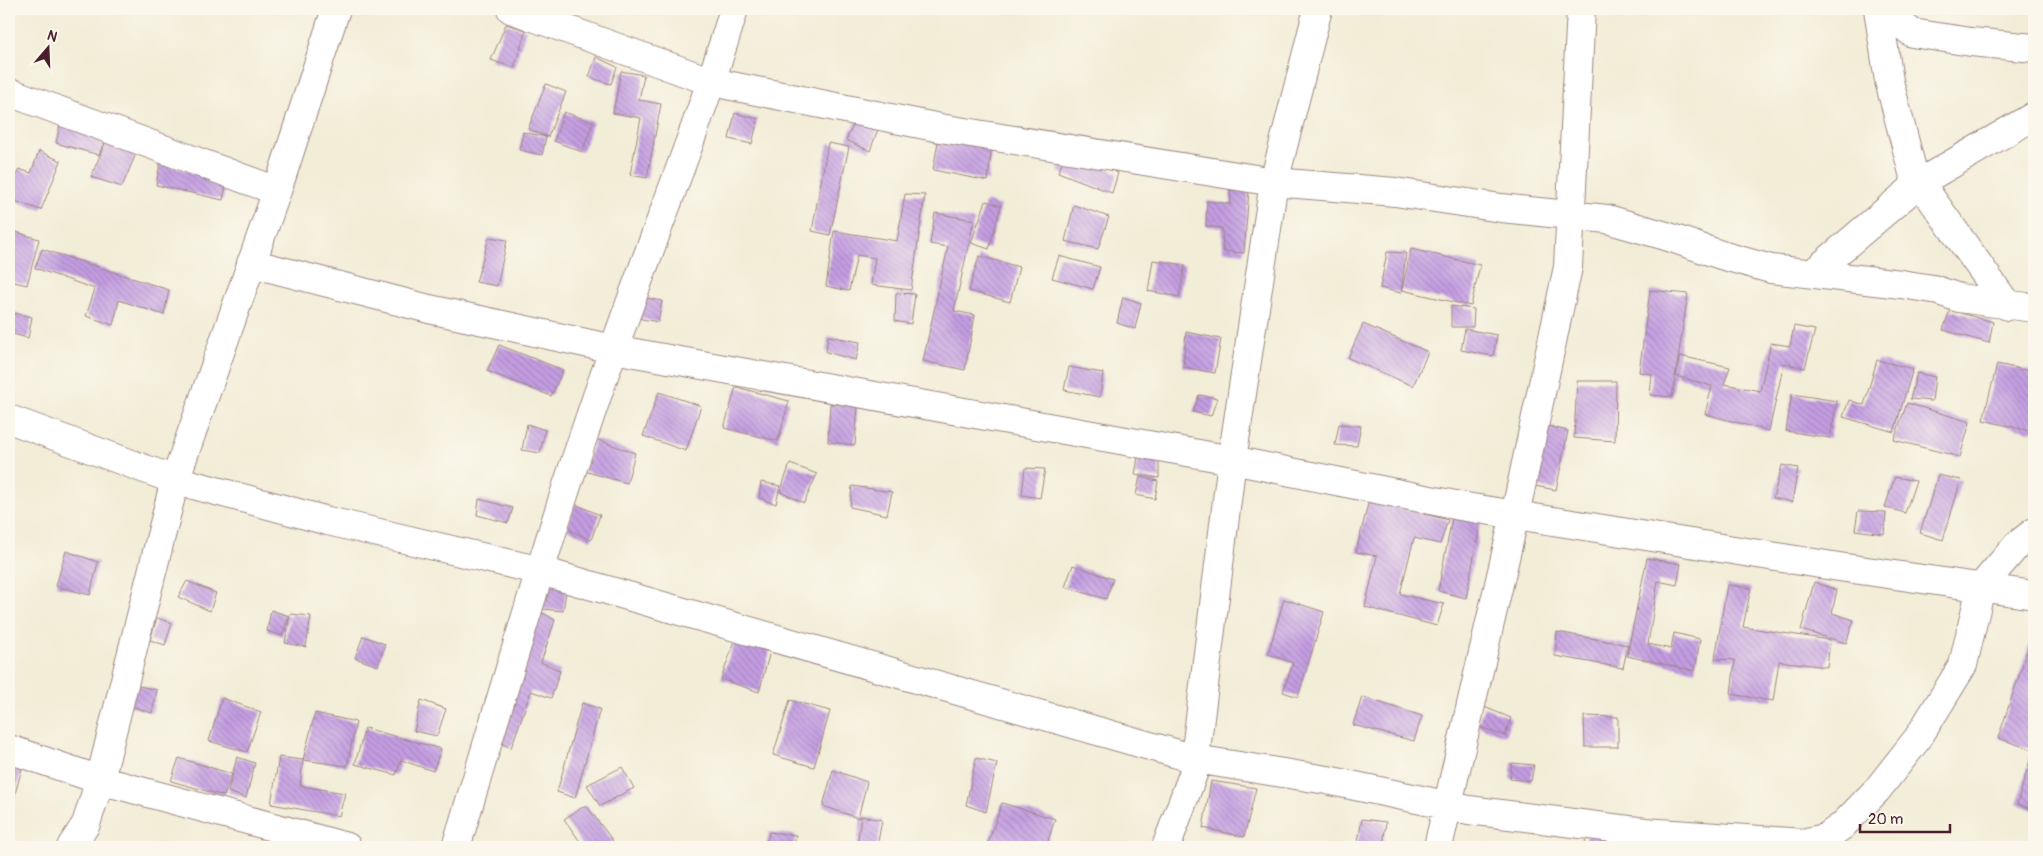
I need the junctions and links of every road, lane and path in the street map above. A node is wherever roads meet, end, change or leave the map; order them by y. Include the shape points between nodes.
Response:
1 (336, 9) edge
2 (510, 9) edge
3 (734, 9) edge
4 (1318, 9) edge
5 (1581, 9) edge
6 (1878, 9) edge
7 (1883, 9) edge
8 (2034, 48) edge
9 (712, 82) junction
10 (9, 92) edge
11 (2034, 116) edge
12 (1274, 182) junction
13 (1919, 183) junction
14 (277, 191) junction
15 (1571, 214) junction
16 (251, 263) junction
17 (1813, 273) junction
18 (2021, 307) edge
19 (613, 349) junction
20 (9, 419) edge
21 (1232, 460) junction
22 (175, 480) junction
23 (1515, 515) junction
24 (2034, 532) edge
25 (541, 571) junction
26 (1981, 587) junction
27 (2034, 595) edge
28 (9, 749) edge
29 (1194, 759) junction
30 (100, 780) junction
31 (1447, 805) junction
32 (71, 847) edge
33 (347, 847) edge
34 (456, 847) edge
35 (1166, 847) edge
36 (1438, 847) edge

1 - 14 street
2 - 9 street
3 - 9 street
4 - 12 street
5 - 15 street
6 - 13 street via 1889,81 1913,173
7 - 8 street via 1912,33
9 - 12 street via 940,128
9 - 19 street
10 - 14 street
11 - 13 street
12 - 15 street via 1396,192 1501,208
12 - 21 street
13 - 17 street
13 - 18 street
14 - 16 street
15 - 17 street via 1607,219 1771,269
15 - 23 street via 1568,267
16 - 19 street via 429,309
16 - 22 street
17 - 18 street via 1932,289 1958,298
19 - 21 street
19 - 25 street
20 - 22 street
21 - 23 street
21 - 29 street
22 - 25 street via 328,521
22 - 30 street
23 - 26 street
23 - 31 street
24 - 26 street via 2017,545
25 - 29 street
25 - 34 street
26 - 27 street
26 - 31 street via 1963,665 1951,688 1918,738 1877,790 1842,826 1825,838 1803,843 1645,832
28 - 30 street
29 - 31 street via 1326,780
29 - 35 street via 1193,774
30 - 32 street via 86,824
30 - 33 street
31 - 36 street

